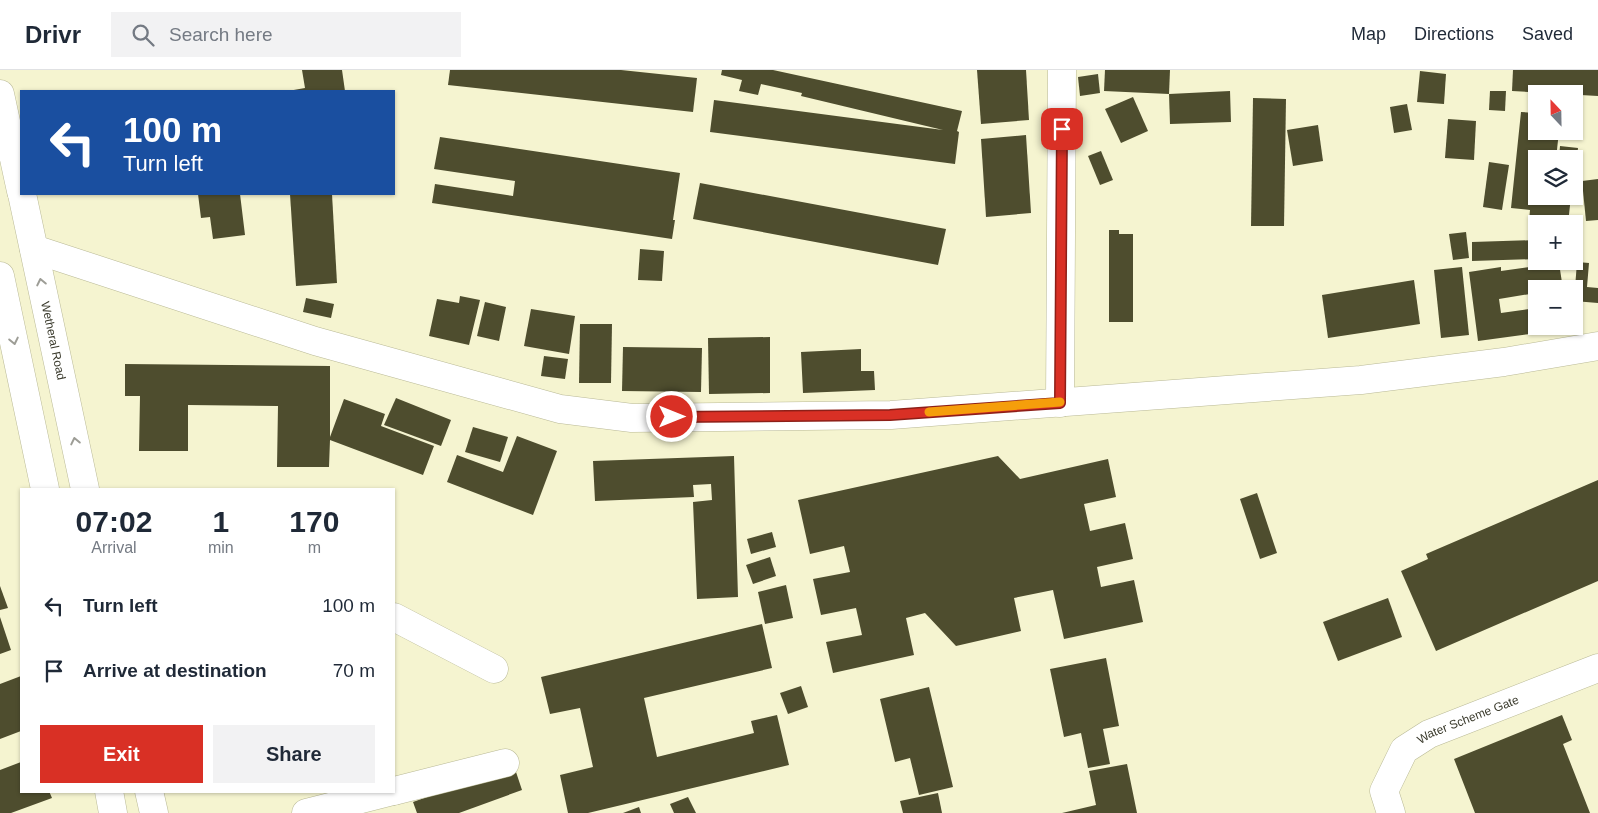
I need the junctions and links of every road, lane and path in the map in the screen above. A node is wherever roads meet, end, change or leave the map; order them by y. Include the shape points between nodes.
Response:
1 (1062, 70) edge
2 (0, 94) edge
3 (20, 183) edge
4 (23, 195) edge
5 (34, 249) junction
6 (0, 276) edge
7 (1598, 346) edge
8 (1060, 403) junction
9 (45, 488) edge
10 (85, 488) edge
11 (395, 618) edge
12 (1598, 668) edge
13 (494, 669) dead end
14 (505, 763) dead end
15 (395, 790) edge
16 (109, 793) edge
17 (149, 793) edge
18 (385, 793) edge
19 (113, 813) edge
20 (154, 813) edge
21 (306, 813) edge
22 (1391, 813) edge

1 - 8 street
2 - 3 street, Wetheral Road
4 - 5 street, Wetheral Road
5 - 8 street via 315,341 560,409 632,418 890,415
10 -> 5 street, Wetheral Road
6 -> 9 street
7 - 8 street via 1361,380
11 - 13 street
12 - 22 street, Water Scheme Gate via 1429,734 1404,750 1384,791
14 - 15 street
16 - 19 street
17 - 20 street
18 - 21 street

